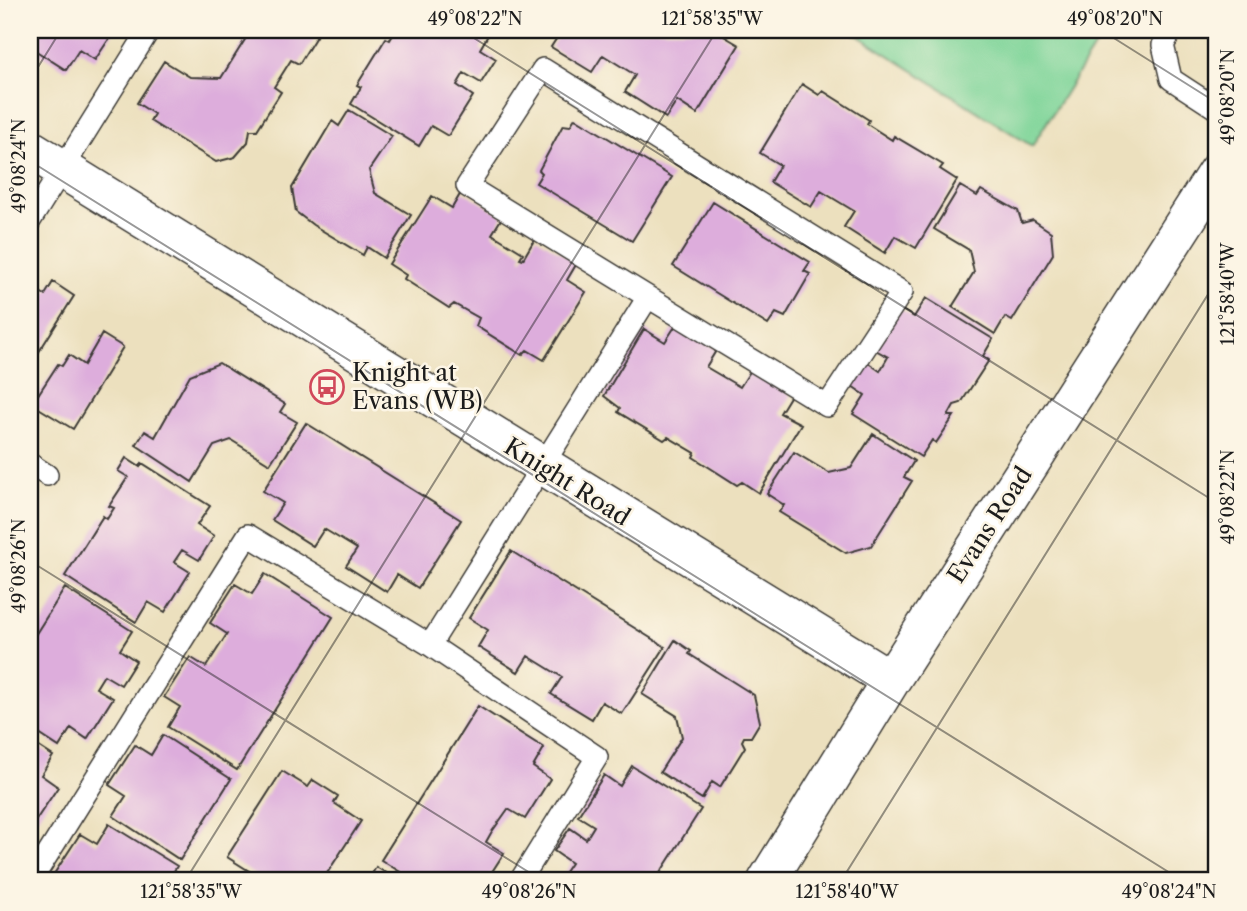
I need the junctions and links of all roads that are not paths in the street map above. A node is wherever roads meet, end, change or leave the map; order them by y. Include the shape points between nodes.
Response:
1 (149, 30) edge
2 (1172, 30) edge
3 (1217, 110) edge
4 (30, 149) edge
5 (63, 169) junction
6 (1217, 172) edge
7 (30, 221) edge
8 (648, 297) junction
9 (541, 466) junction
10 (430, 645) junction
11 (891, 680) junction
12 (31, 881) edge
13 (520, 881) edge
14 (767, 881) edge

1 - 5 lane
2 - 3 lane via 1163,45 1171,79
4 - 5 street, Knight Road
5 - 7 lane
5 - 9 street, Knight Road
6 - 11 street, Evans Road
8 - 8 lane via 827,405 902,292 543,69 467,186
8 - 9 lane
9 - 10 lane
9 - 11 street, Knight Road
10 - 12 lane via 248,534
10 - 13 lane via 597,757
11 - 14 street, Evans Road

